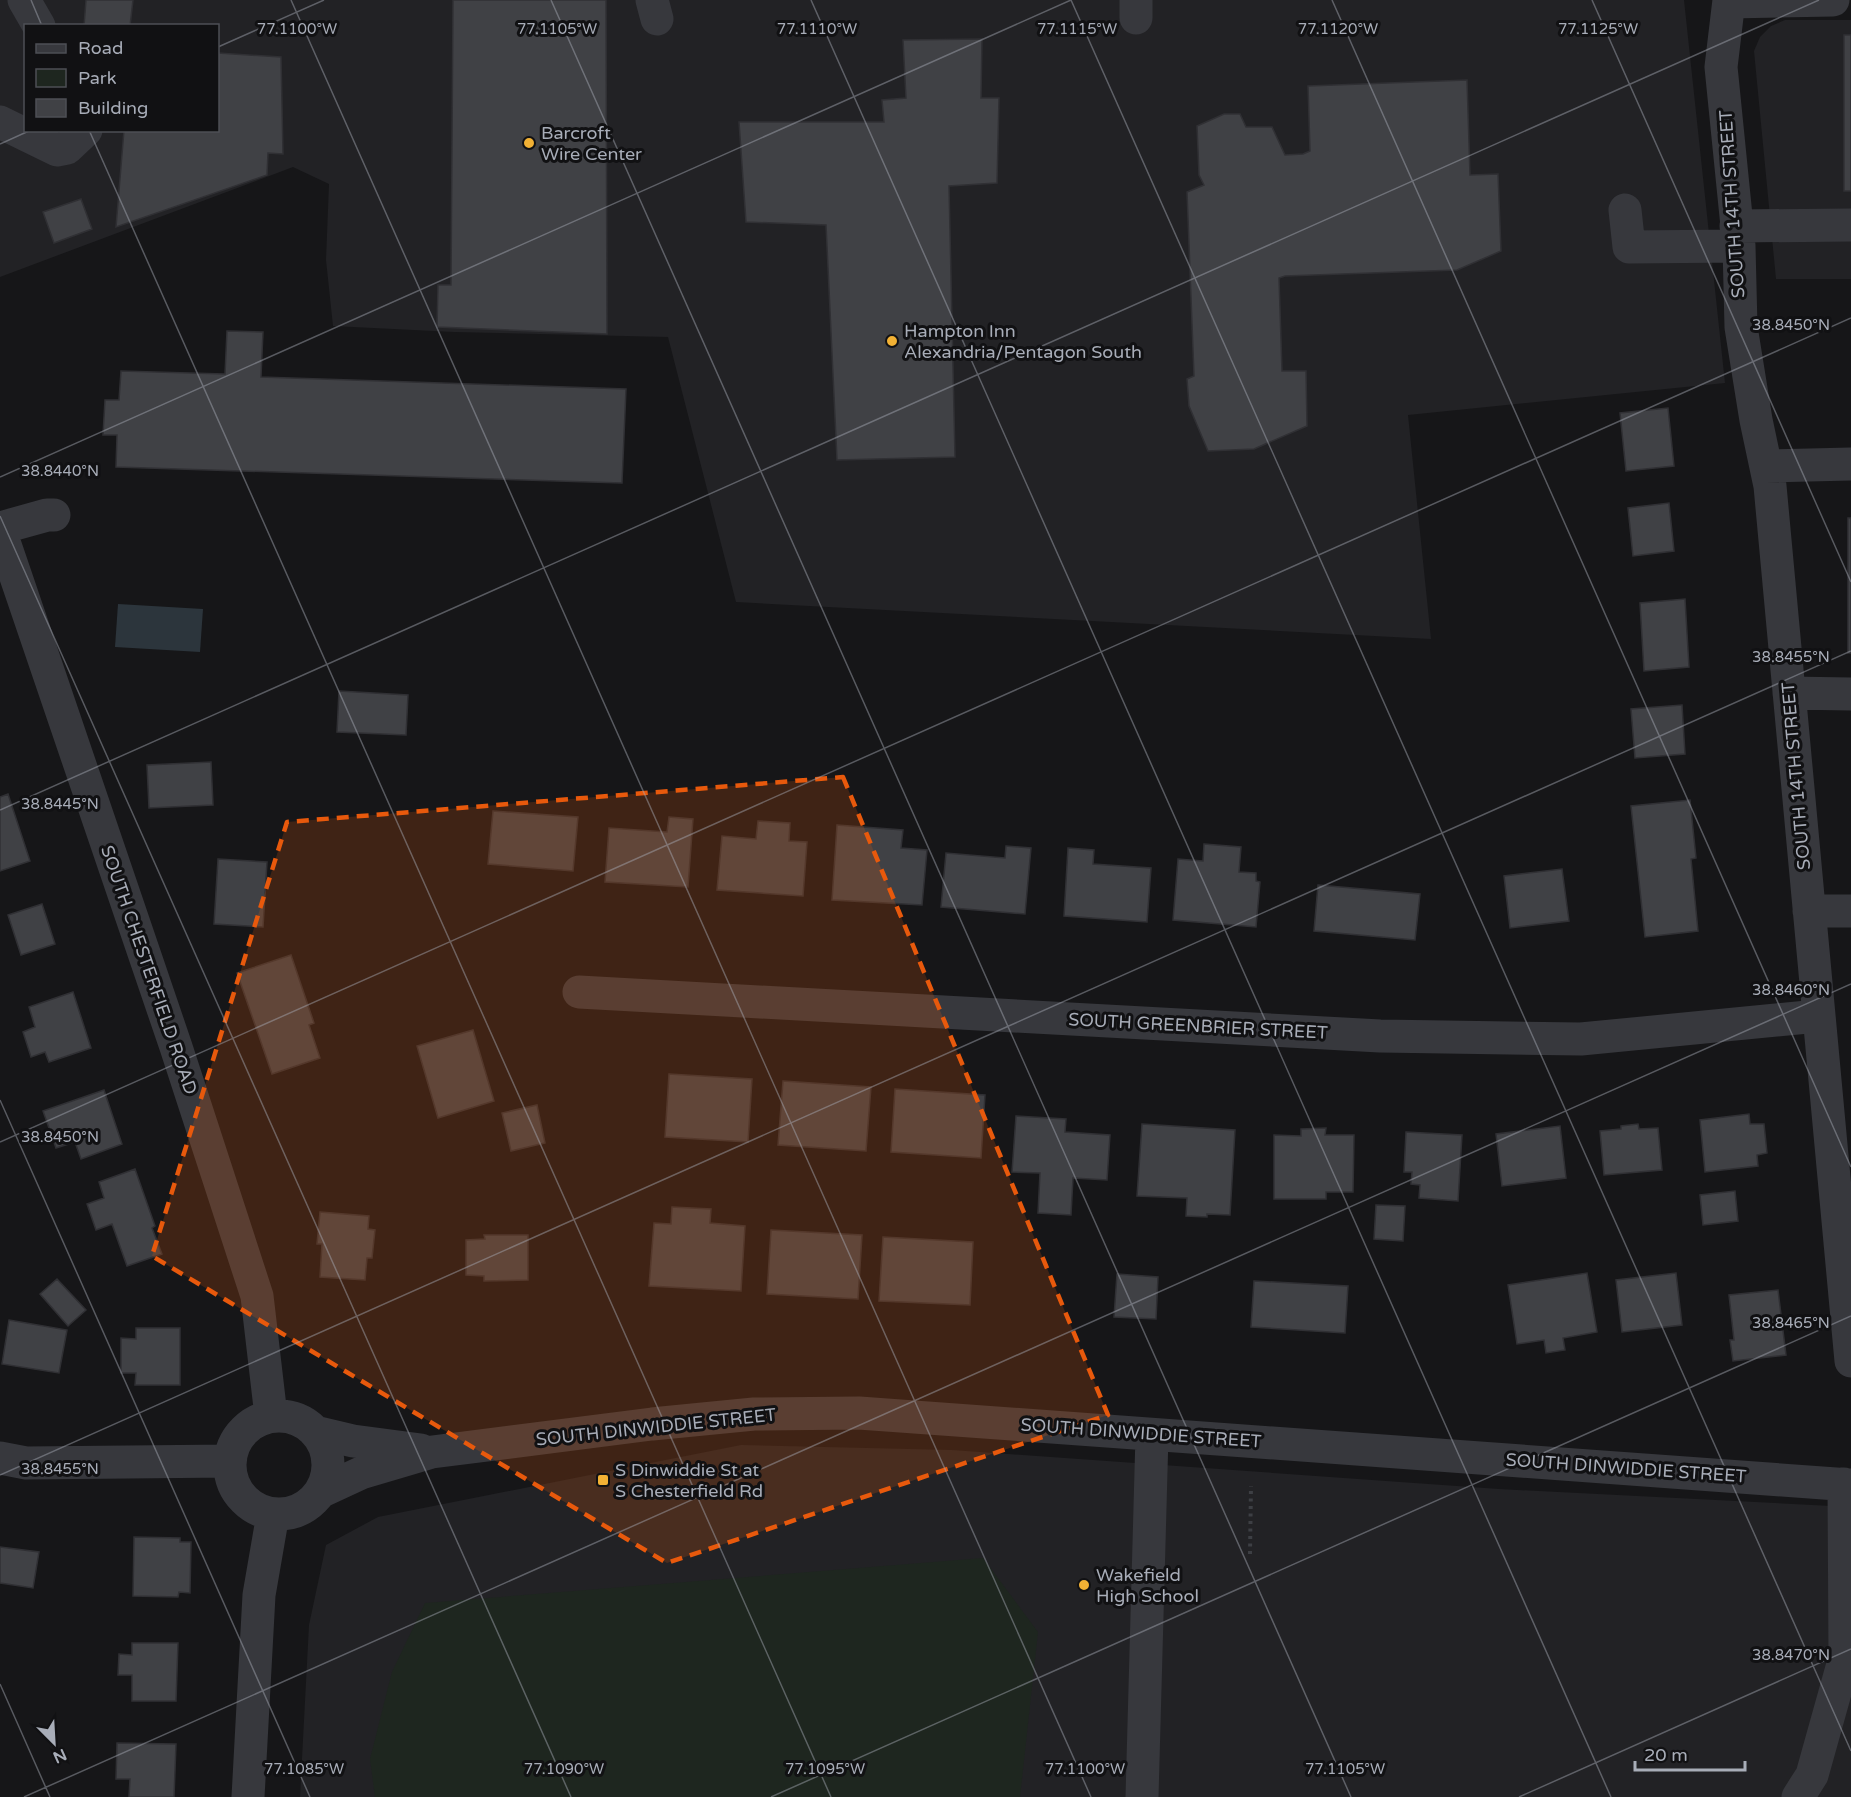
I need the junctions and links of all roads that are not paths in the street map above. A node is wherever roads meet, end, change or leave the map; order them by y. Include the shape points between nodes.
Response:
1 (24, 0) edge
2 (1833, 0) edge
3 (1729, 1) edge
4 (38, 24) edge
5 (0, 122) edge
6 (84, 132) edge
7 (1625, 210) dead end
8 (1851, 225) edge
9 (1738, 236) junction
10 (1851, 464) edge
11 (1768, 476) junction
12 (1851, 483) edge
13 (54, 515) dead end
14 (0, 529) edge
15 (1789, 693) junction
16 (1851, 694) edge
17 (1809, 911) junction
18 (1851, 911) edge
19 (579, 992) dead end
20 (1818, 1016) junction
21 (1851, 1361) edge
22 (271, 1416) junction
23 (315, 1432) junction
24 (1152, 1434) junction
25 (432, 1452) junction
26 (0, 1458) edge
27 (230, 1461) junction
28 (1848, 1485) edge
29 (320, 1492) junction
30 (273, 1514) junction
31 (248, 1797) edge
32 (1142, 1797) edge
33 (1798, 1797) edge

1 - 4 street
2 - 3 street
3 - 9 street, SOUTH 14TH STREET via 1721,67
5 - 6 street via 57,150 67,148
7 - 9 street via 1629,247
8 - 9 street
9 - 11 street, SOUTH 14TH STREET via 1741,327
10 - 11 street
11 - 12 street
11 - 15 street, SOUTH 14TH STREET
13 - 14 street
14 - 22 street, SOUTH CHESTERFIELD ROAD via 257,1296
15 - 16 street
15 - 17 street, SOUTH 14TH STREET
17 - 18 street
17 - 20 street, SOUTH 14TH STREET
19 - 20 street, SOUTH GREENBRIER STREET via 1380,1036 1581,1039
20 - 21 street, SOUTH 14TH STREET
22 - 23 street via 287,1416
22 - 27 street via 242,1432
23 - 25 street, SOUTH DINWIDDIE STREET
23 - 29 street via 328,1461
24 - 25 street, SOUTH DINWIDDIE STREET via 859,1413 754,1414
24 - 28 street, SOUTH DINWIDDIE STREET
24 - 32 street
25 - 29 street, SOUTH DINWIDDIE STREET via 361,1473
26 - 27 street via 26,1463
27 - 30 street via 237,1492 248,1504
28 - 33 street via 1845,1657 1812,1775
29 - 30 street via 295,1512
30 - 31 street via 259,1595

